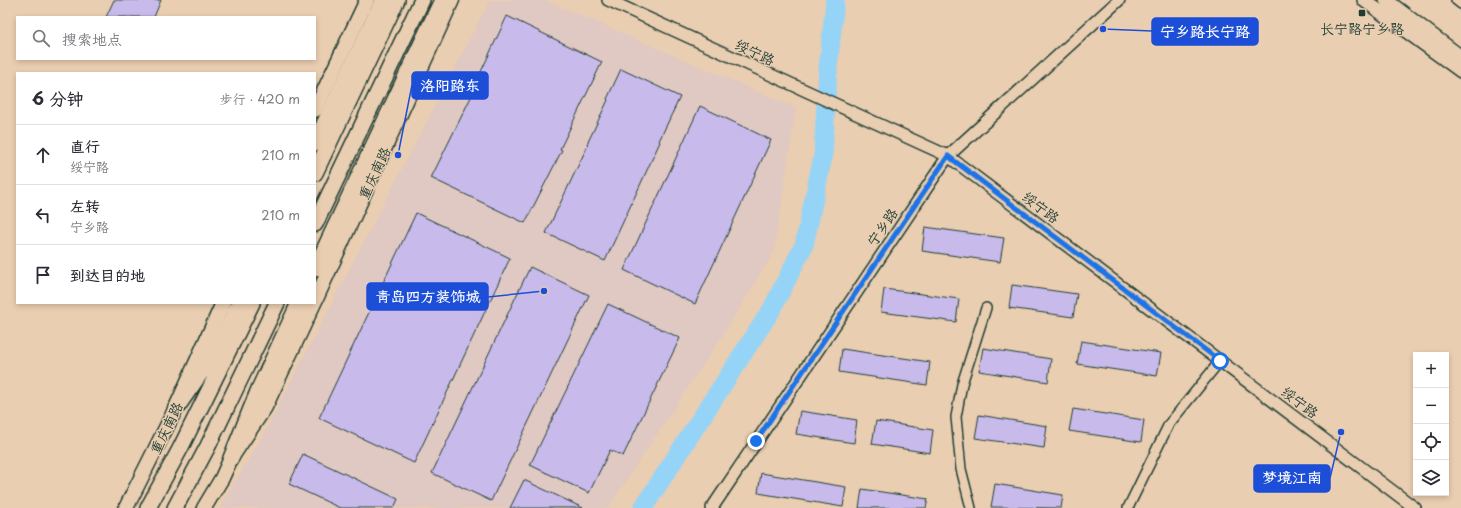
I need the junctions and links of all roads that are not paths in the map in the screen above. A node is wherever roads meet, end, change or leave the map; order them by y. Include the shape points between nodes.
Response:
1 (367, 0) edge
2 (383, 0) edge
3 (397, 0) edge
4 (422, 0) edge
5 (442, 0) edge
6 (452, 0) edge
7 (608, 0) edge
8 (1118, 0) edge
9 (1364, 0) edge
10 (1386, 0) edge
11 (1456, 0) edge
12 (1461, 4) edge
13 (1461, 57) edge
14 (1461, 71) edge
15 (316, 108) edge
16 (316, 141) edge
17 (948, 156) junction
18 (316, 171) edge
19 (316, 222) edge
20 (316, 267) edge
21 (316, 300) edge
22 (223, 304) edge
23 (239, 304) edge
24 (252, 304) edge
25 (277, 304) edge
26 (299, 304) edge
27 (314, 304) edge
28 (986, 308) dead end
29 (1220, 361) junction
30 (175, 410) junction
31 (231, 458) junction
32 (126, 508) edge
33 (148, 508) edge
34 (175, 508) edge
35 (204, 508) edge
36 (712, 508) edge
37 (971, 508) edge
38 (1128, 508) edge
39 (1415, 508) edge

1 - 15 main road
2 - 16 highway
3 - 18 highway
4 - 19 highway
5 - 20 highway
6 - 21 main road, 重庆南路
7 - 17 street, 绥宁路
8 - 17 street, 宁乡路
9 - 14 main road
10 - 13 main road
11 - 12 street
17 - 29 street, 绥宁路
17 - 36 street, 宁乡路
22 - 30 main road, 重庆南路
23 - 30 highway via 216,351
24 - 33 highway
25 - 34 highway
26 - 31 highway via 258,389
27 - 31 main road, 重庆南路 via 265,407
28 - 37 street via 962,384 956,417 961,470
29 - 38 street via 1169,424
29 - 39 street, 绥宁路
30 - 32 main road, 重庆南路
31 - 35 main road, 重庆南路

